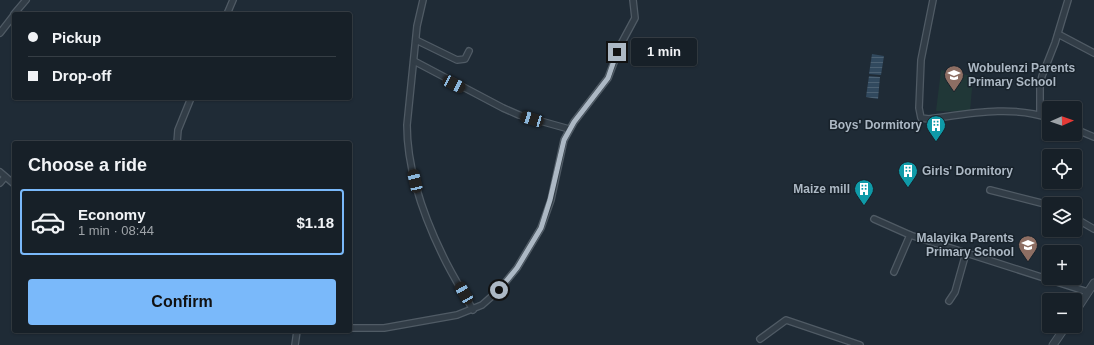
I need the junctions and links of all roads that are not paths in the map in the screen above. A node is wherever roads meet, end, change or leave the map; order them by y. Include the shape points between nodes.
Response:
1 (26, 0) edge
2 (233, 0) edge
3 (423, 0) edge
4 (633, 0) edge
5 (933, 0) edge
6 (1068, 0) edge
7 (16, 12) edge
8 (228, 12) edge
9 (12, 17) edge
10 (0, 33) edge
11 (1058, 34) junction
12 (416, 40) junction
13 (469, 50) dead end
14 (1094, 53) edge
15 (414, 61) junction
16 (190, 100) edge
17 (1040, 115) joint
18 (569, 129) junction
19 (1082, 132) edge
20 (1094, 137) edge
21 (176, 141) edge
22 (0, 172) edge
23 (5, 176) junction
24 (12, 182) edge
25 (0, 183) edge
26 (990, 190) dead end
27 (1042, 203) edge
28 (874, 219) dead end
29 (1082, 222) edge
30 (1094, 229) edge
31 (910, 234) junction
32 (966, 253) junction
33 (894, 272) dead end
34 (1094, 283) edge
35 (1088, 292) junction
36 (949, 301) dead end
37 (1082, 301) edge
38 (473, 310) junction
39 (352, 328) edge
40 (297, 333) edge
41 (1061, 333) edge
42 (760, 339) dead end
43 (295, 345) edge
44 (860, 345) edge
45 (1053, 345) edge

1 - 7 street
2 - 8 street
3 - 12 street
4 - 18 street via 635,18 621,44 608,78
5 - 17 street via 921,60 921,118 1003,111
6 - 11 street
9 - 10 street
11 - 14 street
11 - 17 street via 1040,85
12 - 13 street via 457,60 465,58
12 - 15 street
15 - 18 street via 508,110
15 - 38 street via 407,140 415,181 443,256
16 - 21 street
18 - 38 street via 561,147 550,200 541,228 517,268 499,290
19 - 20 street
22 - 23 street
23 - 24 street
23 - 25 street
26 - 27 street
28 - 31 street
29 - 30 street
31 - 32 street
31 - 33 street
32 - 35 street
32 - 36 street via 955,292
34 - 35 street
35 - 37 street
38 - 39 street via 412,324 384,328
40 - 43 street
41 - 45 street
42 - 44 street via 786,320

